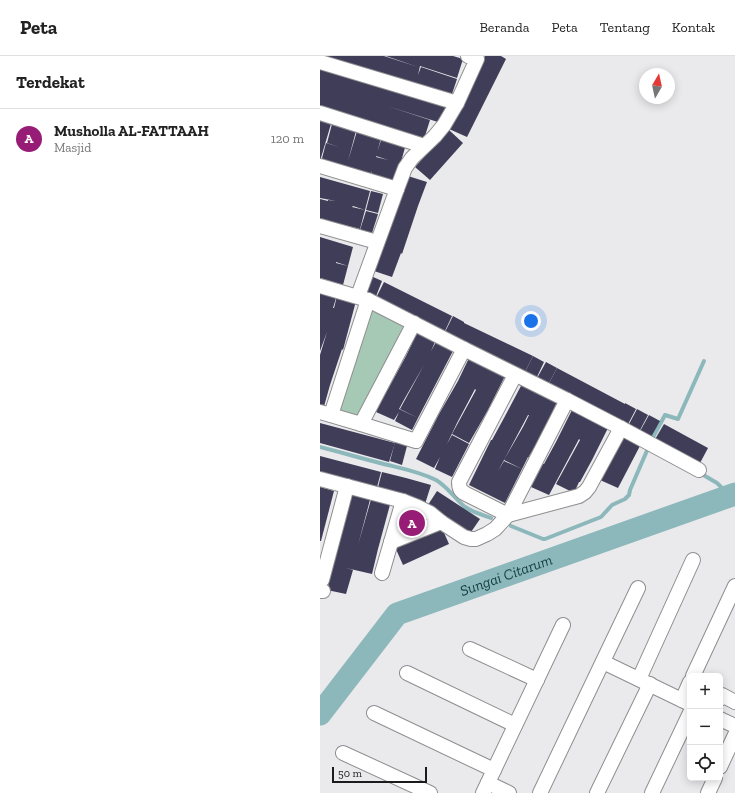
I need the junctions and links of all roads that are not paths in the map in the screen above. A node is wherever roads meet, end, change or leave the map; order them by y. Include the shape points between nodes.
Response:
1 (475, 57) edge
2 (320, 62) edge
3 (457, 103) junction
4 (320, 113) edge
5 (424, 146) junction
6 (320, 166) edge
7 (397, 189) junction
8 (320, 226) edge
9 (378, 242) junction
10 (320, 286) edge
11 (363, 298) junction
12 (414, 323) junction
13 (464, 349) junction
14 (515, 375) junction
15 (568, 400) junction
16 (326, 414) edge
17 (361, 424) junction
18 (621, 428) junction
19 (699, 470) dead end
20 (320, 479) edge
21 (347, 486) junction
22 (403, 501) junction
23 (508, 515) junction
24 (441, 522) junction
25 (391, 542) junction
26 (693, 560) dead end
27 (382, 573) dead end
28 (735, 586) edge
29 (322, 587) edge
30 (638, 588) dead end
31 (563, 625) dead end
32 (470, 649) dead end
33 (603, 662) junction
34 (694, 673) edge
35 (407, 674) dead end
36 (537, 680) junction
37 (644, 682) junction
38 (723, 696) edge
39 (686, 702) edge
40 (735, 702) edge
41 (374, 713) dead end
42 (687, 719) edge
43 (723, 720) edge
44 (515, 725) junction
45 (735, 726) edge
46 (735, 734) edge
47 (343, 753) dead end
48 (723, 760) edge
49 (494, 770) junction
50 (714, 781) edge
51 (485, 788) edge
52 (430, 793) edge
53 (509, 793) edge
54 (540, 793) edge
55 (597, 793) edge
56 (652, 793) edge
57 (708, 793) edge

1 - 3 street
2 - 3 street
3 - 5 street via 444,125
4 - 5 street
5 - 7 street via 405,168
6 - 7 street
7 - 9 street
8 - 9 street
9 - 11 street
10 - 11 street
11 - 12 street
11 - 16 street
12 - 13 street
12 - 17 street
13 - 14 street
13 - 17 street via 416,441
14 - 15 street
14 - 23 street via 459,482 461,491
15 - 18 street
15 - 23 street
16 - 17 street
18 - 19 street
18 - 23 street via 585,492 579,496
20 - 21 street
21 - 22 street
21 - 29 street
22 - 24 street via 430,513
22 - 25 street
23 - 24 street via 494,529 476,539 464,537
24 - 25 street
25 - 27 street
26 - 37 street
28 - 34 street
30 - 33 street
31 - 36 street
32 - 36 street
33 - 37 street
33 - 54 street
35 - 44 street
36 - 44 street
37 - 39 street
37 - 55 street
38 - 40 street
41 - 49 street
42 - 56 street
43 - 45 street
44 - 49 street
46 - 48 street
47 - 52 street
49 - 51 street
50 - 57 street
51 - 53 street

